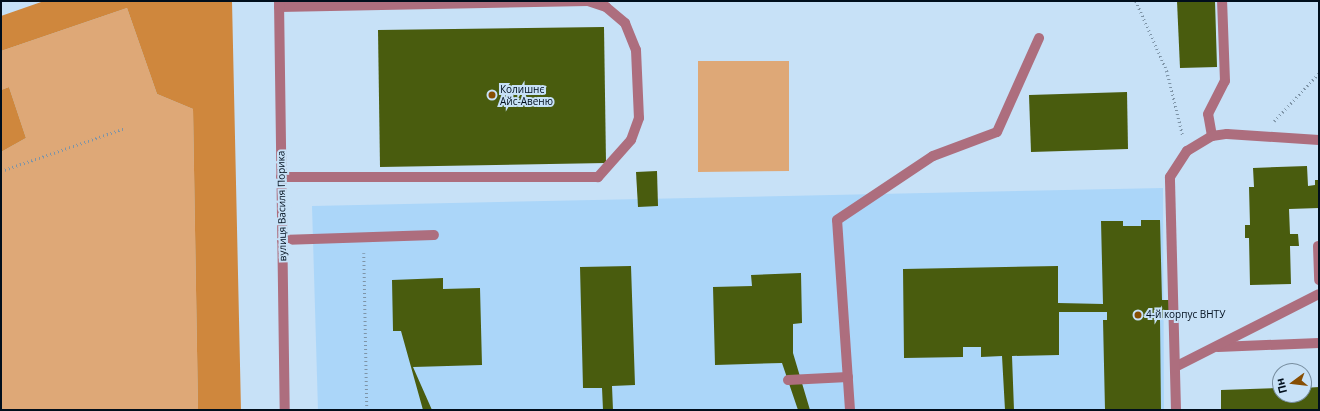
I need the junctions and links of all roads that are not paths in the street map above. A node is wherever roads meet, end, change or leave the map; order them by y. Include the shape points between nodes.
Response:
1 (1222, 1) edge
2 (279, 4) edge
3 (1039, 38) dead end
4 (1212, 136) junction
5 (1319, 140) edge
6 (282, 177) junction
7 (434, 235) dead end
8 (282, 240) junction
9 (1318, 246) dead end
10 (1319, 280) edge
11 (1319, 294) edge
12 (1319, 343) edge
13 (1214, 347) junction
14 (1176, 367) junction
15 (848, 378) junction
16 (788, 380) dead end
17 (285, 410) edge
18 (850, 410) edge
19 (1176, 410) edge

1 - 4 street via 1225,81 1208,114
2 - 6 street, вулиця Василя Порика
2 - 6 street via 588,1 606,7 625,23 636,50 639,118 631,140 598,177
3 - 15 street via 997,132 933,156 837,220
4 - 5 street
4 - 14 street via 1187,151 1170,177
6 - 8 street, вулиця Василя Порика
7 - 8 street
8 - 17 street, вулиця Василя Порика
9 - 10 street
11 - 13 street
12 - 13 street
13 - 14 street
14 - 19 street
15 - 16 street
15 - 18 street

